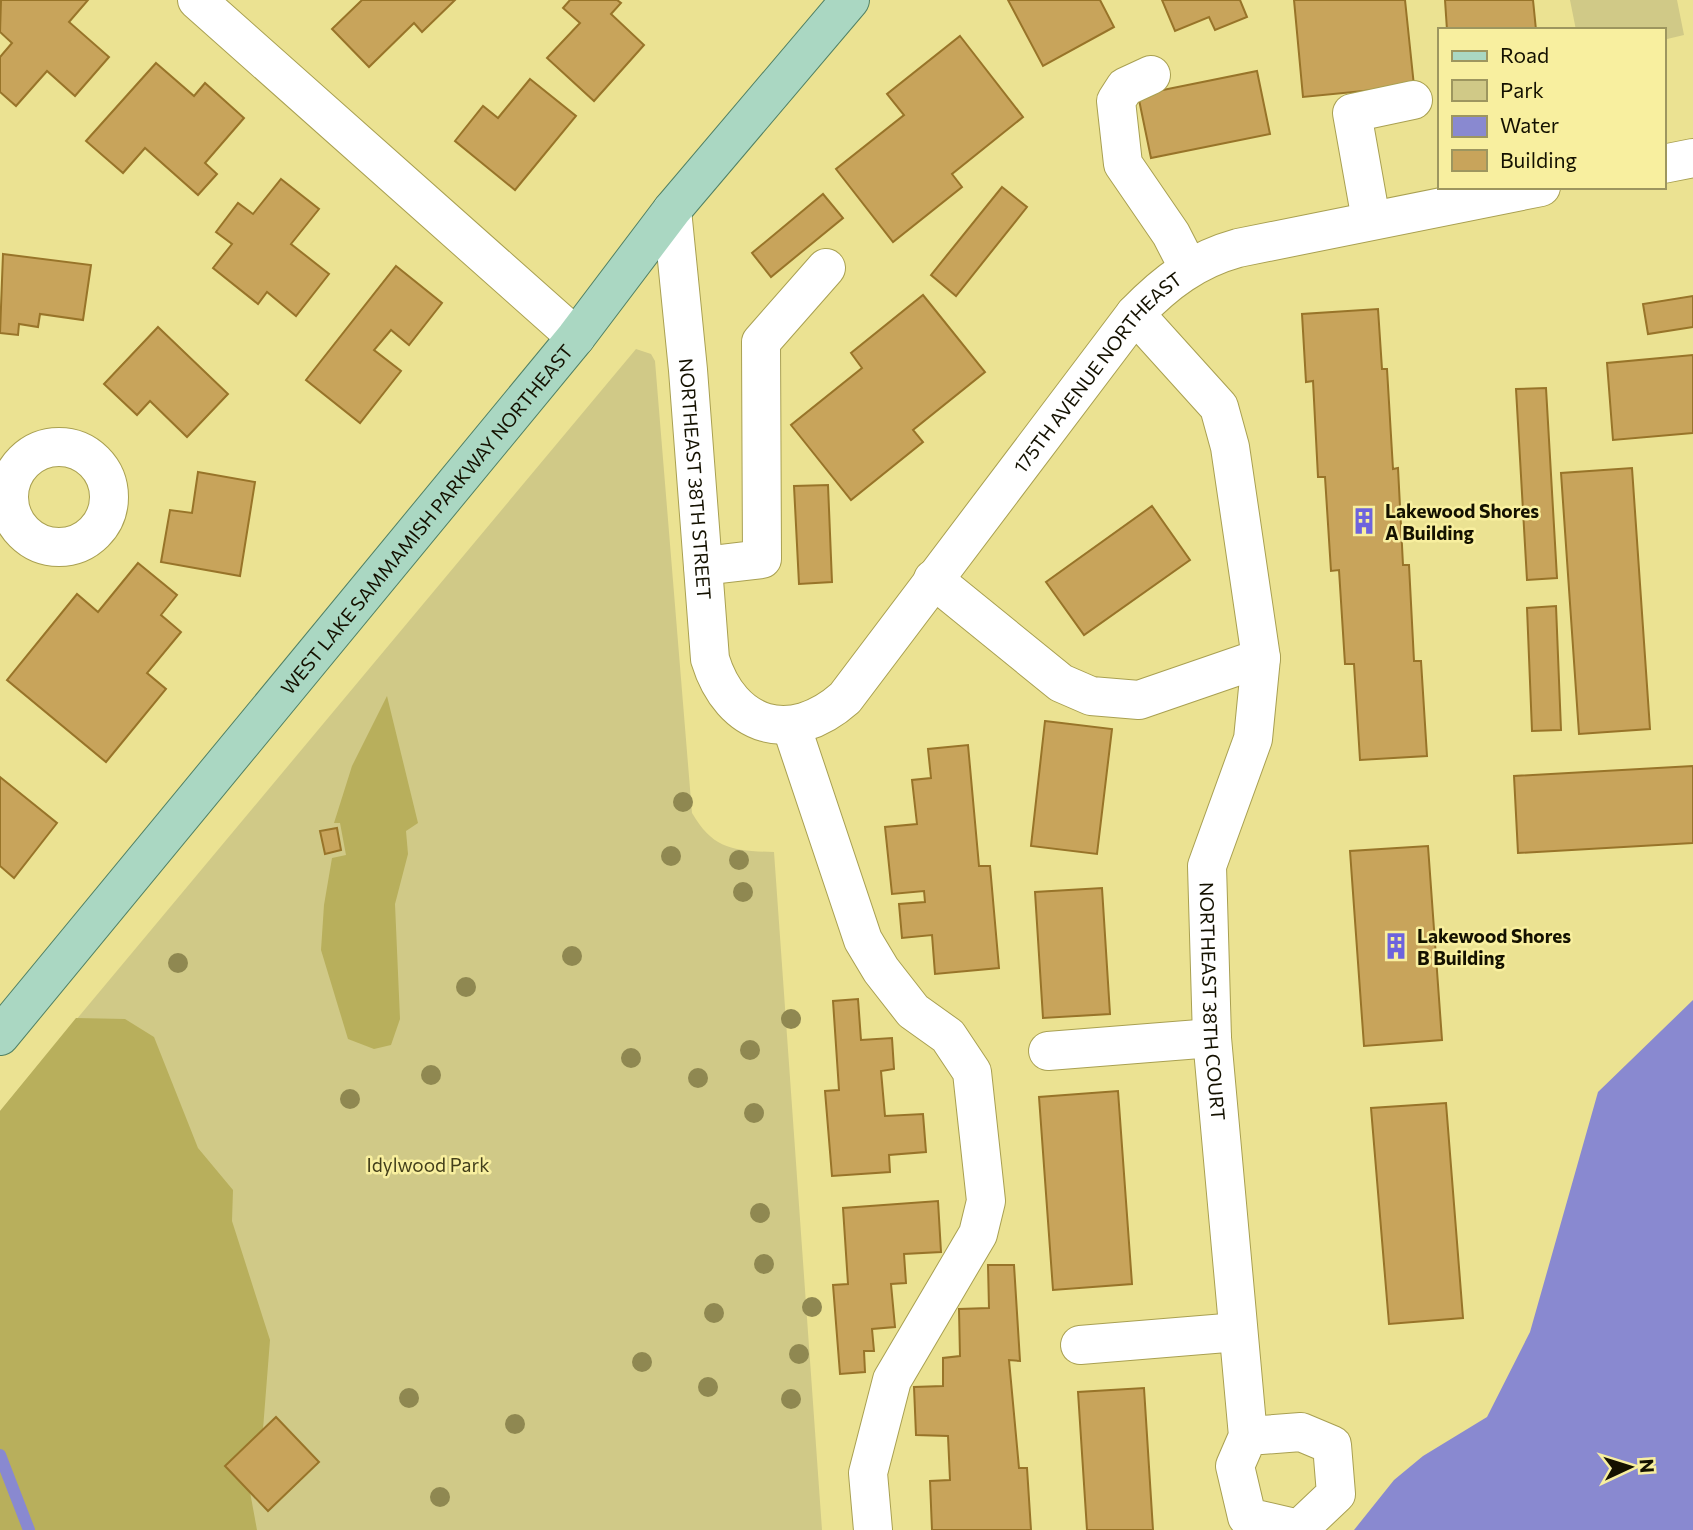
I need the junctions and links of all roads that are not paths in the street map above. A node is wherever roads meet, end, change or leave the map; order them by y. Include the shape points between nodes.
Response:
1 (197, 0) edge
2 (848, 1) edge
3 (1151, 75) dead end
4 (1413, 100) dead end
5 (1693, 158) edge
6 (1665, 164) edge
7 (1531, 189) edge
8 (671, 210) junction
9 (1371, 220) junction
10 (1188, 267) junction
11 (826, 268) dead end
12 (1135, 314) junction
13 (576, 337) junction
14 (703, 566) junction
15 (933, 579) junction
16 (1261, 658) junction
17 (778, 723) junction
18 (0, 1036) edge
19 (1212, 1038) junction
20 (1048, 1051) dead end
21 (1238, 1332) junction
22 (1080, 1345) dead end
23 (1248, 1436) dead end
24 (873, 1530) edge

1 - 13 street
2 - 8 main road, WEST LAKE SAMMAMISH PARKWAY NORTHEAST
3 - 10 street via 1125,87 1116,101 1123,164
4 - 9 street via 1352,114
5 - 6 street
7 - 9 street, 175TH AVENUE NORTHEAST
8 - 13 main road, WEST LAKE SAMMAMISH PARKWAY NORTHEAST
8 - 14 street, NORTHEAST 38TH STREET
9 - 10 street, 175TH AVENUE NORTHEAST via 1238,247
10 - 12 street, 175TH AVENUE NORTHEAST
11 - 14 street via 761,342 762,559
12 - 15 street, 175TH AVENUE NORTHEAST
12 - 16 street, NORTHEAST 38TH COURT via 1219,407 1230,447
13 - 18 main road, WEST LAKE SAMMAMISH PARKWAY NORTHEAST
14 - 17 street, NORTHEAST 38TH STREET via 710,659 717,684 732,704 753,719
15 - 16 street via 1061,683 1091,696 1139,700
15 - 17 street, 175TH AVENUE NORTHEAST via 845,698 826,715
16 - 19 street, NORTHEAST 38TH COURT via 1254,739 1206,866
17 - 24 street via 863,940 914,1011 948,1036 972,1072 979,1118 986,1201 978,1234 892,1380 868,1473
19 - 20 street
19 - 21 street, NORTHEAST 38TH COURT
21 - 22 street
21 - 23 street, NORTHEAST 38TH COURT

